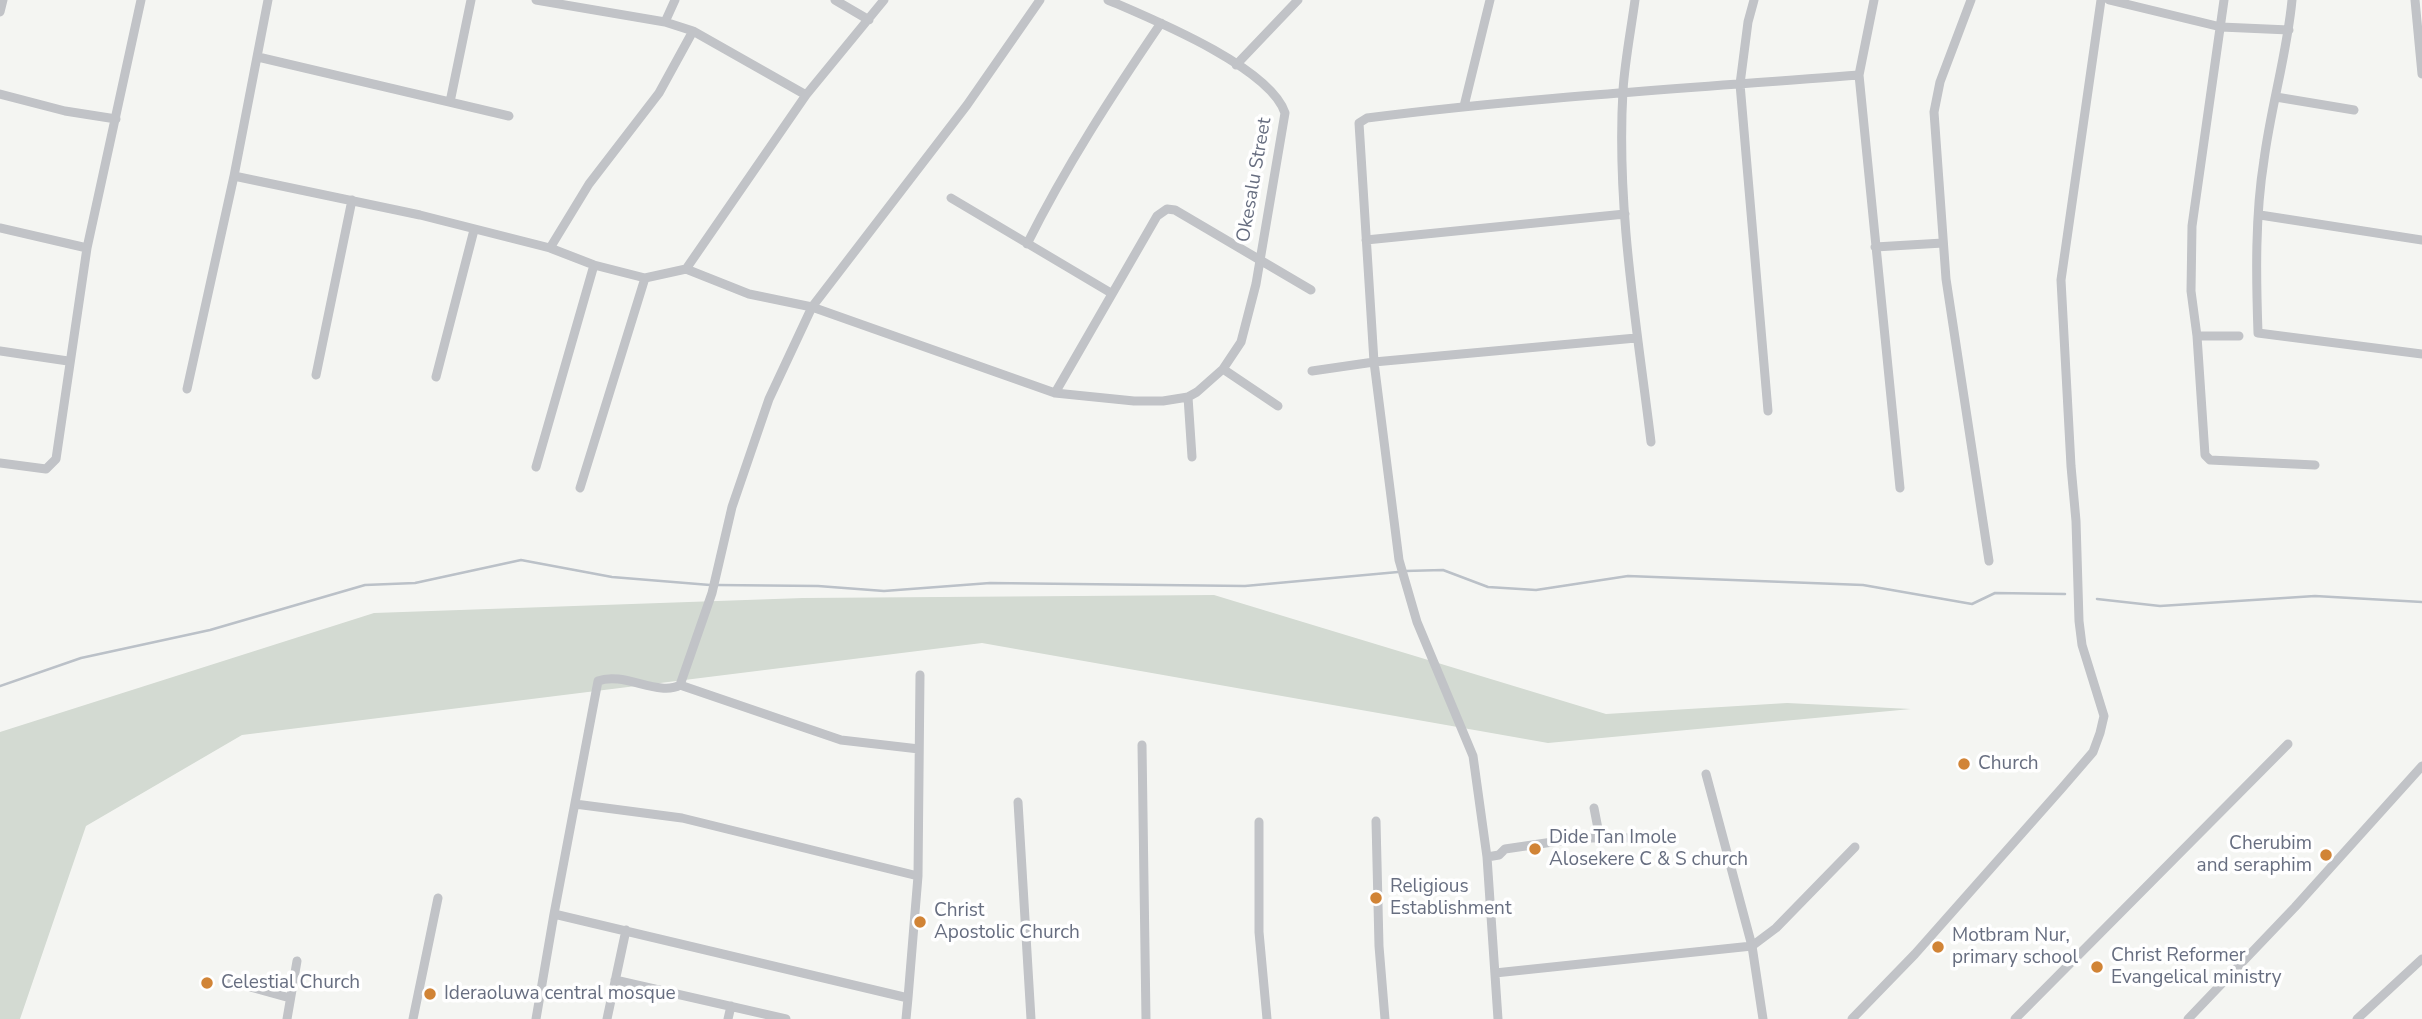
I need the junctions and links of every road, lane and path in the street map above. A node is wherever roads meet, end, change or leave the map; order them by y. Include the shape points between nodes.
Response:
1 (3, 0) edge
2 (141, 0) edge
3 (268, 0) edge
4 (471, 0) edge
5 (536, 0) edge
6 (675, 0) edge
7 (835, 0) edge
8 (884, 0) edge
9 (1040, 0) edge
10 (1108, 0) edge
11 (1298, 0) edge
12 (1490, 0) edge
13 (1635, 0) edge
14 (1754, 0) edge
15 (1874, 0) edge
16 (1971, 0) edge
17 (2101, 0) edge
18 (2109, 0) edge
19 (2224, 0) edge
20 (2292, 0) edge
21 (2414, 0) edge
22 (572, 3) edge
23 (0, 12) edge
24 (869, 20) junction
25 (665, 22) junction
26 (1161, 23) junction
27 (2221, 27) junction
28 (2289, 30) junction
29 (692, 31) junction
30 (258, 57) junction
31 (1236, 65) junction
32 (2422, 74) edge
33 (1859, 75) junction
34 (1740, 84) junction
35 (1623, 90) junction
36 (0, 94) edge
37 (806, 95) junction
38 (2276, 97) junction
39 (450, 102) junction
40 (1464, 106) junction
41 (2354, 110) dead end
42 (509, 116) dead end
43 (116, 119) junction
44 (234, 176) junction
45 (950, 198) dead end
46 (352, 200) junction
47 (1625, 214) junction
48 (2260, 215) junction
49 (0, 228) edge
50 (474, 230) junction
51 (1366, 240) junction
52 (2422, 240) edge
53 (1942, 243) junction
54 (1027, 244) junction
55 (1875, 247) junction
56 (87, 248) junction
57 (550, 248) junction
58 (1259, 258) junction
59 (594, 265) junction
60 (686, 269) junction
61 (645, 278) junction
62 (1311, 290) dead end
63 (1111, 293) junction
64 (813, 307) junction
65 (2197, 336) junction
66 (2239, 336) dead end
67 (1636, 338) junction
68 (0, 351) edge
69 (2422, 354) edge
70 (68, 361) junction
71 (1374, 362) junction
72 (1223, 369) junction
73 (1312, 371) dead end
74 (316, 375) dead end
75 (436, 377) dead end
76 (187, 389) dead end
77 (1055, 393) junction
78 (1188, 397) junction
79 (1278, 406) dead end
80 (1768, 411) dead end
81 (1651, 442) dead end
82 (1192, 457) dead end
83 (0, 463) edge
84 (2315, 465) dead end
85 (536, 467) dead end
86 (580, 488) dead end
87 (1900, 488) dead end
88 (1989, 561) dead end
89 (920, 675) dead end
90 (680, 685) junction
91 (2288, 744) dead end
92 (1142, 745) dead end
93 (919, 749) junction
94 (2422, 765) edge
95 (1706, 775) dead end
96 (1018, 802) dead end
97 (575, 804) junction
98 (1594, 808) dead end
99 (1376, 821) dead end
100 (1259, 822) dead end
101 (1651, 838) dead end
102 (1600, 839) junction
103 (1855, 847) dead end
104 (1488, 857) junction
105 (918, 876) junction
106 (438, 898) dead end
107 (554, 914) junction
108 (626, 930) junction
109 (1752, 946) junction
110 (2422, 960) edge
111 (297, 961) dead end
112 (1495, 973) junction
113 (615, 979) junction
114 (225, 980) dead end
115 (290, 998) junction
116 (908, 998) junction
117 (731, 1006) junction
118 (287, 1019) edge
119 (413, 1019) edge
120 (536, 1019) edge
121 (607, 1019) edge
122 (728, 1019) edge
123 (786, 1019) edge
124 (906, 1019) edge
125 (1031, 1019) edge
126 (1146, 1019) edge
127 (1267, 1019) edge
128 (1385, 1019) edge
129 (1498, 1019) edge
130 (1763, 1019) edge
131 (1852, 1019) edge
132 (2015, 1019) edge
133 (2188, 1019) edge
134 (2357, 1019) edge

1 - 23 street
2 - 43 street
3 - 30 street
4 - 39 street
5 - 22 street
6 - 25 street
7 - 24 street
8 - 24 street
9 - 64 street via 967,105
10 - 26 street, Okesalu Street
11 - 31 street
12 - 40 street
13 - 35 street
14 - 34 street
15 - 33 street
16 - 53 street via 1940,82 1934,113
17 - 131 street via 2062,280 2079,621 2104,716 2100,733 2093,752 2062,788
18 - 27 street
19 - 27 street
20 - 28 street
21 - 32 street
22 - 25 street
24 - 37 street
25 - 29 street
26 - 31 street, Okesalu Street
26 - 54 street via 1101,110
27 - 28 street
27 - 65 street via 2193,208 2191,291
28 - 38 street
29 - 37 street
29 - 57 street via 659,93 589,184
30 - 39 street
30 - 44 street
31 - 58 street, Okesalu Street via 1272,89 1285,113
33 - 34 street
33 - 55 street
34 - 35 street
34 - 80 street
35 - 40 street
35 - 47 street
36 - 43 street
37 - 60 street
38 - 41 street
38 - 48 street via 2263,161
39 - 42 street
40 - 51 street via 1361,120
43 - 56 street
44 - 46 street
44 - 76 street
45 - 54 street
46 - 50 street
46 - 74 street
47 - 51 street
47 - 67 street
48 - 52 street
48 - 69 street via 2258,333
49 - 56 street
50 - 57 street
50 - 75 street
51 - 71 street
53 - 55 street
53 - 88 street
54 - 63 street
55 - 87 street
56 - 70 street
57 - 59 street
58 - 62 street
58 - 63 street via 1167,209 1157,216
58 - 72 street, Okesalu Street via 1241,342
59 - 61 street
59 - 85 street
60 - 61 street
60 - 64 street via 749,294
61 - 86 street
63 - 77 street
64 - 77 street
64 - 90 street via 769,399
65 - 66 street
65 - 84 street via 2205,455 2210,460
67 - 71 street
67 - 81 street
68 - 70 street
70 - 83 street via 53,465
71 - 73 street
71 - 104 street via 1399,560 1417,622 1474,756
72 - 78 street, Okesalu Street
72 - 79 street
77 - 78 street via 1134,401
78 - 82 street
89 - 93 street
90 - 93 street via 841,740
90 - 97 street via 667,688 613,678 598,681
91 - 132 street
92 - 126 street
93 - 105 street
94 - 133 street
95 - 109 street
96 - 125 street
97 - 105 street via 682,818
97 - 107 street
98 - 102 street
99 - 128 street
100 - 127 street via 1259,932
101 - 102 street
102 - 104 street via 1505,849
103 - 109 street via 1776,928
104 - 112 street
105 - 116 street
106 - 119 street
107 - 108 street
107 - 120 street
108 - 113 street
108 - 116 street
109 - 112 street
109 - 130 street
110 - 134 street
111 - 115 street
112 - 129 street
113 - 117 street
113 - 121 street
114 - 115 street
115 - 118 street
116 - 124 street
117 - 122 street
117 - 123 street

